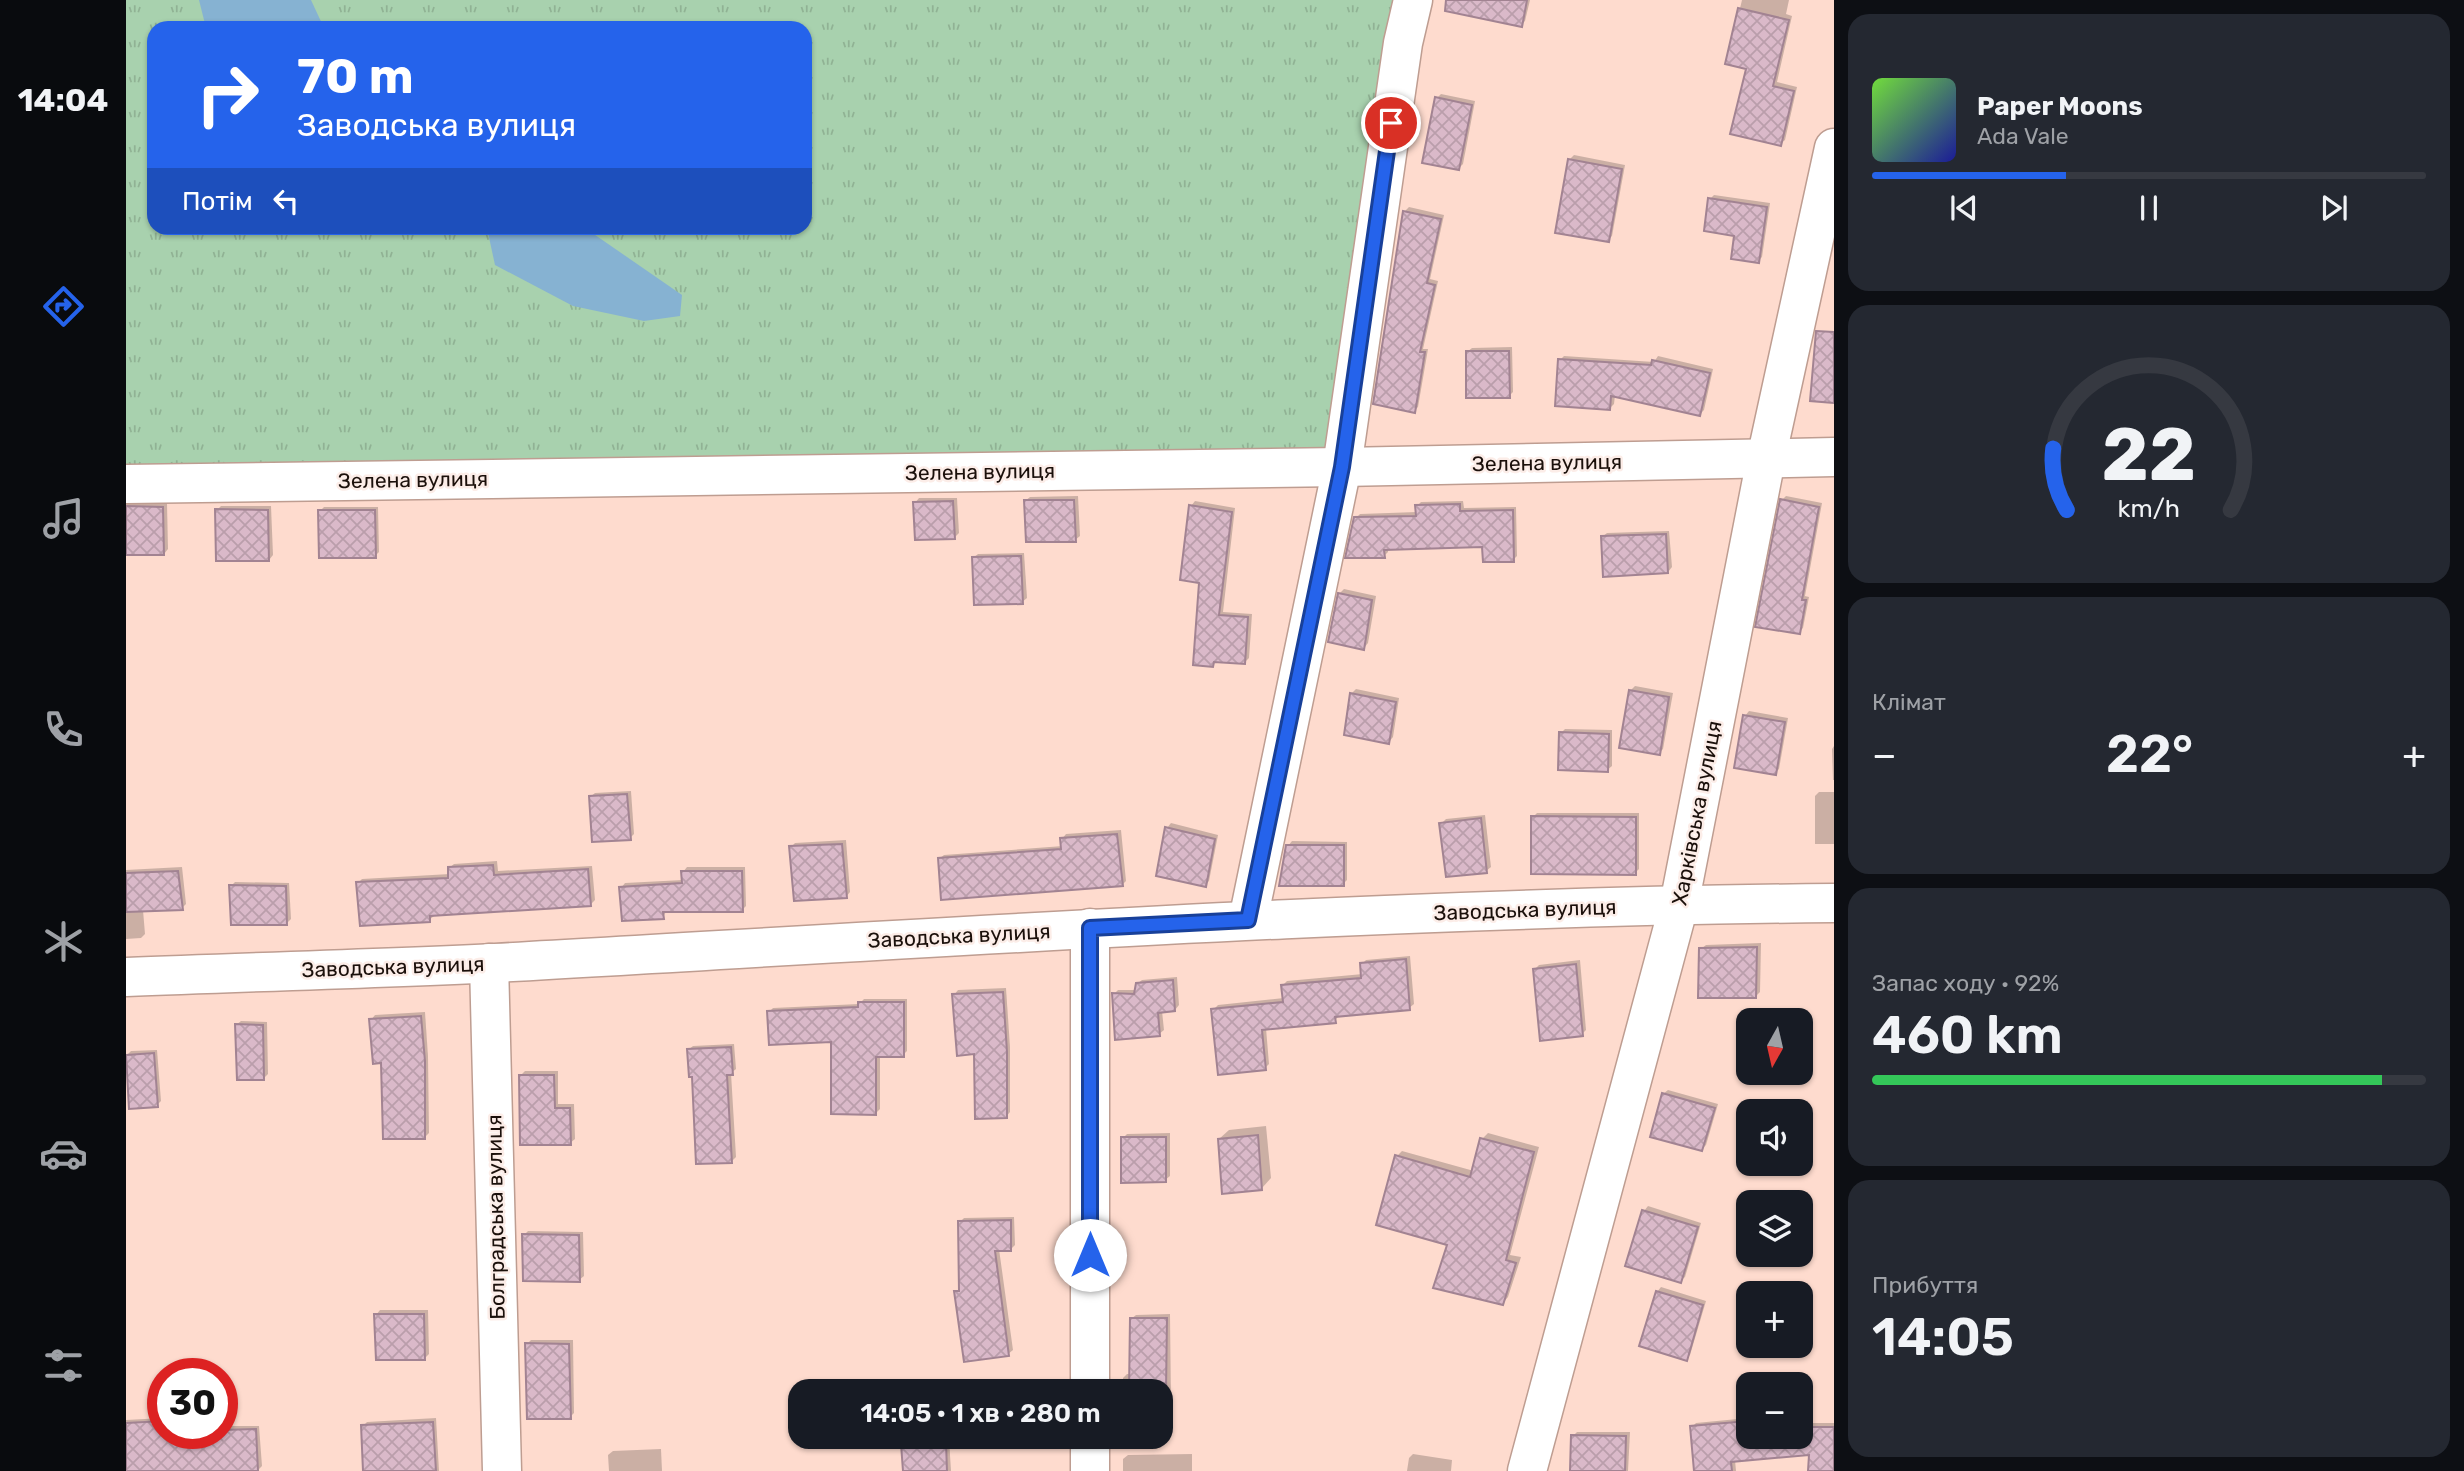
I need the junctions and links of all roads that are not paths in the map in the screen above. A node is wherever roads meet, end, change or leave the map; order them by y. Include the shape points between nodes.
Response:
1 (1413, 0) edge
2 (1834, 148) edge
3 (1834, 457) edge
4 (1766, 459) junction
5 (1342, 467) junction
6 (126, 484) edge
7 (1834, 903) edge
8 (1679, 905) junction
9 (1248, 920) junction
10 (1090, 928) junction
11 (489, 963) junction
12 (126, 977) edge
13 (1090, 1379) edge
14 (1090, 1449) edge
15 (502, 1471) edge
16 (1090, 1471) edge
17 (1527, 1471) edge

1 - 5 street
2 - 4 street, Харківська вулиця
3 - 4 street, Зелена вулиця
4 - 5 street, Зелена вулиця
4 - 8 street, Харківська вулиця
5 - 6 street, Зелена вулиця
5 - 9 street
7 - 8 street, Заводська вулиця
8 - 9 street, Заводська вулиця
8 - 17 street, Харківська вулиця
9 - 10 street, Заводська вулиця
10 - 11 street, Заводська вулиця
10 - 13 street
11 - 12 street, Заводська вулиця
11 - 15 street, Болградська вулиця
14 - 16 street

